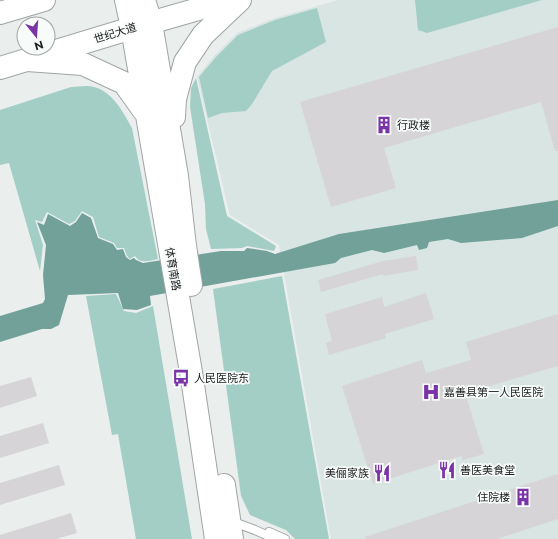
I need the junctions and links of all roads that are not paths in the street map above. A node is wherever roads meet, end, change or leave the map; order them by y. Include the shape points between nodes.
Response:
1 (126, 0) edge
2 (144, 0) edge
3 (230, 0) edge
4 (240, 0) edge
5 (34, 2) edge
6 (0, 13) edge
7 (142, 25) junction
8 (26, 60) junction
9 (0, 68) edge
10 (151, 136) junction
11 (172, 148) junction
12 (178, 248) junction
13 (187, 306) junction
14 (231, 530) edge
15 (255, 530) junction
16 (216, 539) edge
17 (275, 539) edge
18 (285, 539) edge

1 - 7 main road, 体育南路
2 - 7 main road, 体育南路
3 - 7 main road, 世纪大道
4 - 11 main road via 203,35 185,62 175,99
5 - 6 main road
7 - 8 main road, 世纪大道
7 - 10 main road, 体育南路
7 - 11 main road, 体育南路
8 - 9 main road, 世纪大道
8 - 10 main road via 84,64 124,83 146,114
10 - 12 main road, 体育南路
11 - 12 main road, 体育南路 via 177,176
12 - 13 main road, 体育南路
13 - 14 main road, 体育南路
13 - 16 main road, 体育南路
14 - 15 lane
15 - 17 lane
15 - 18 lane via 273,533

